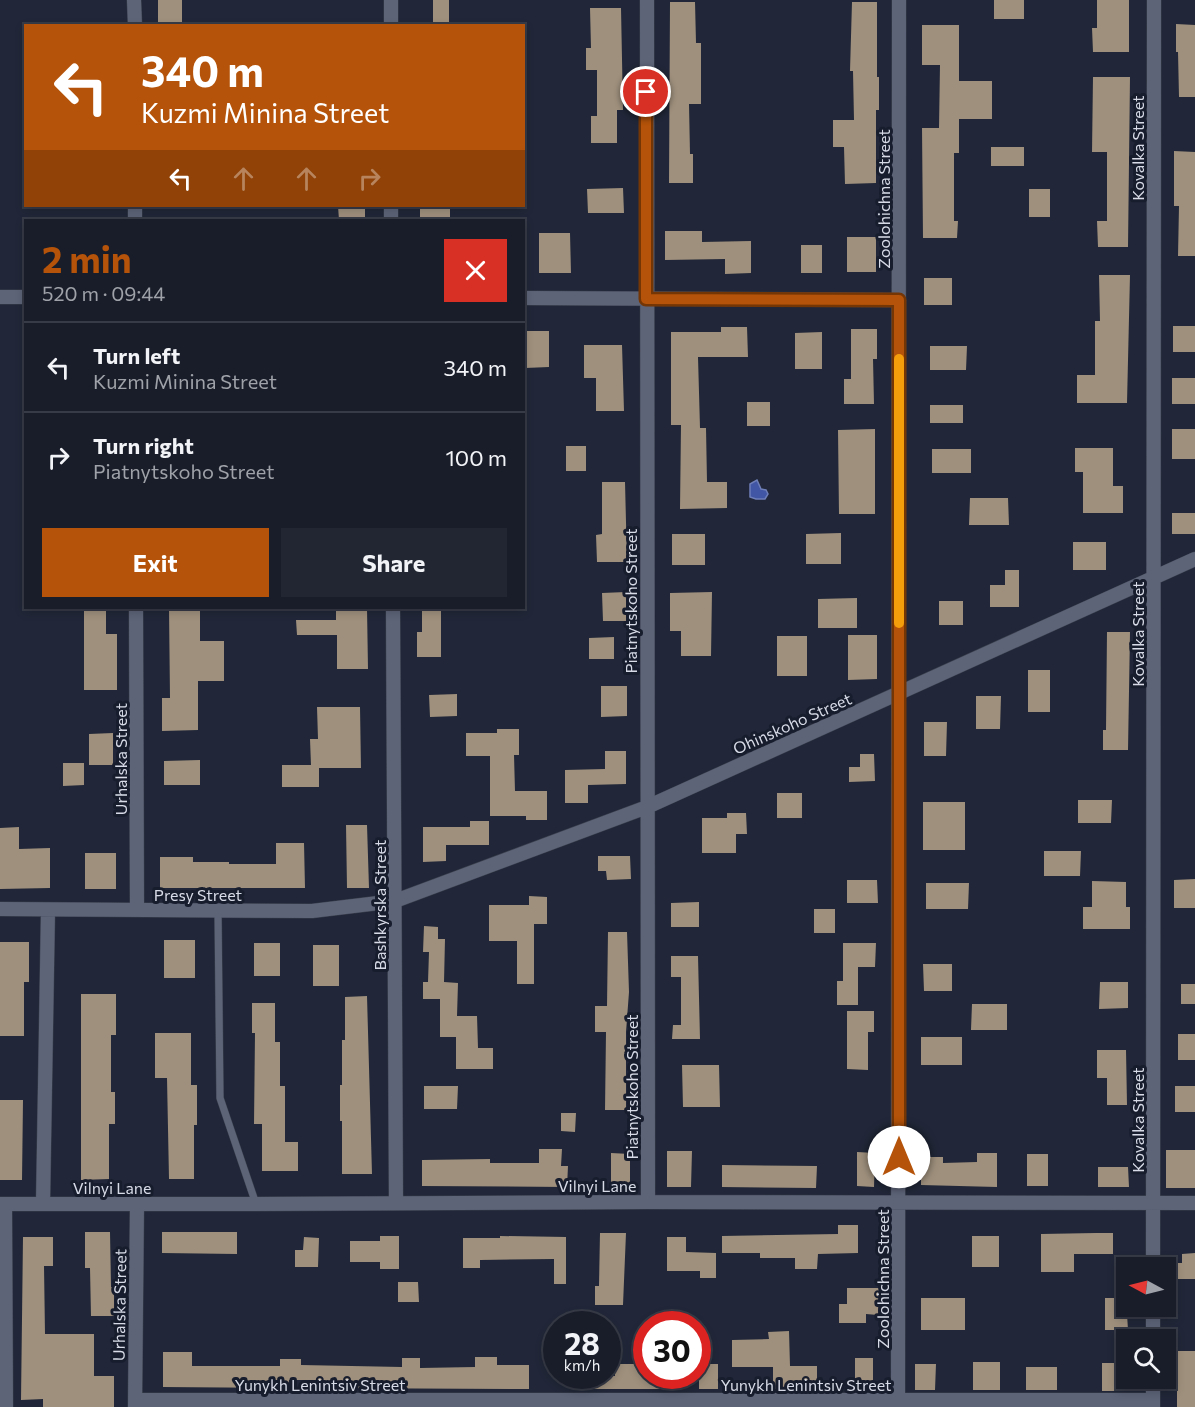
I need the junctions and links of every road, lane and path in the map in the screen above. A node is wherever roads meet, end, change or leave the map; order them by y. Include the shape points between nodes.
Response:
1 (135, 0) edge
2 (391, 0) edge
3 (647, 0) edge
4 (899, 0) edge
5 (1154, 0) edge
6 (135, 24) edge
7 (391, 24) edge
8 (0, 297) edge
9 (24, 297) edge
10 (525, 298) edge
11 (646, 299) junction
12 (899, 300) junction
13 (1195, 559) edge
14 (1154, 578) junction
15 (136, 609) edge
16 (393, 609) edge
17 (898, 693) junction
18 (647, 807) junction
19 (395, 901) junction
20 (0, 909) edge
21 (48, 910) junction
22 (137, 910) junction
23 (218, 911) junction
24 (648, 1202) junction
25 (396, 1203) junction
26 (1153, 1203) junction
27 (1195, 1203) edge
28 (3, 1204) edge
29 (43, 1204) junction
30 (137, 1204) junction
31 (256, 1204) junction
32 (899, 1204) junction
33 (1153, 1257) edge
34 (135, 1404) edge
35 (898, 1404) edge
36 (1153, 1404) edge
37 (6, 1407) edge

1 - 6 street
2 - 7 street
3 - 11 street, Piatnytskoho Street
4 - 12 street, Zoolohichna Street
5 - 14 street, Kovalka Street
8 - 9 street
10 - 11 street
11 - 12 street
11 - 18 street, Piatnytskoho Street
12 - 17 street, Zoolohichna Street
13 - 14 street, Ohinskoho Street
14 - 17 street, Ohinskoho Street
14 - 26 street, Kovalka Street
15 - 22 street, Urhalska Street
16 - 19 street, Bashkyrska Street
17 - 18 street, Ohinskoho Street
17 - 32 street, Zoolohichna Street
18 - 19 street, Ohinskoho Street
18 - 24 street, Piatnytskoho Street
19 - 23 street, Presy Street via 312,911
19 - 25 street, Bashkyrska Street
20 - 21 street, Presy Street
21 - 22 street, Presy Street
21 - 29 street
22 - 23 street, Presy Street
23 - 31 lane via 220,1098
24 - 25 street, Vilnyi Lane
24 - 32 street, Vilnyi Lane
25 - 31 street, Vilnyi Lane
26 - 27 street, Vilnyi Lane
26 - 32 street, Vilnyi Lane
26 - 33 street, Kovalka Street
28 - 29 street, Vilnyi Lane
28 - 37 street
29 - 30 street, Vilnyi Lane
30 - 31 street, Vilnyi Lane
30 - 34 street, Urhalska Street
32 - 35 street, Zoolohichna Street
34 - 35 street, Yunykh Lenintsiv Street
35 - 36 street, Yunykh Lenintsiv Street

